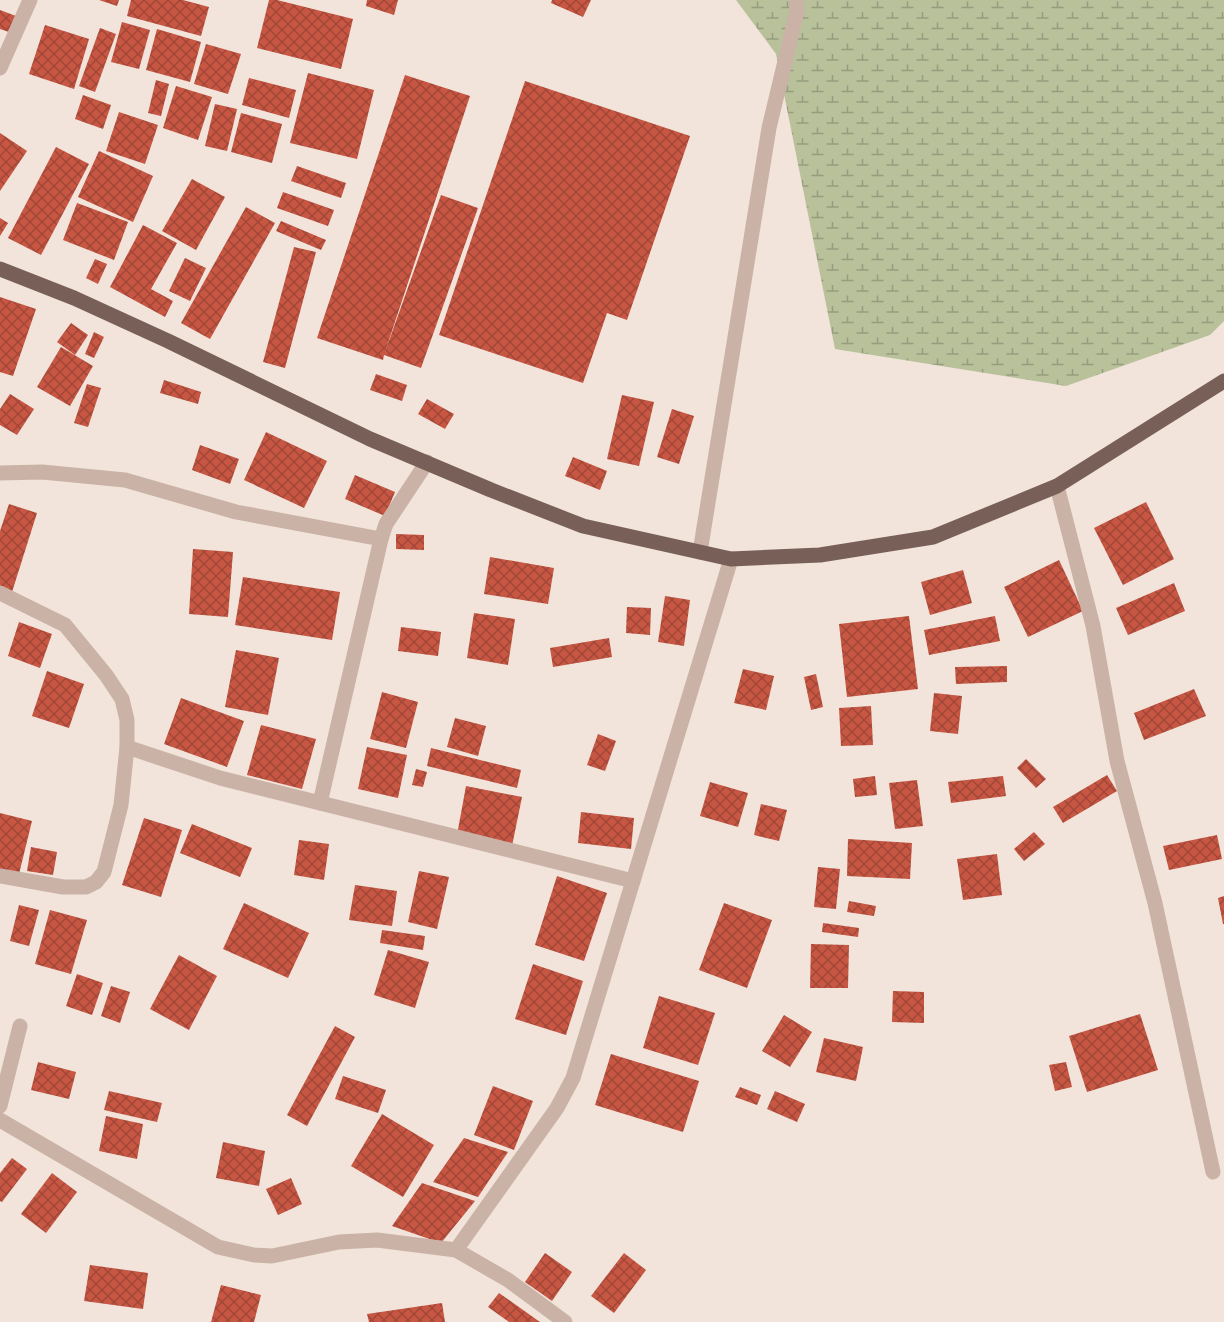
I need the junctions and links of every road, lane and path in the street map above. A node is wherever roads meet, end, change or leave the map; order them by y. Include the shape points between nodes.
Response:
1 (30, 0) edge
2 (796, 0) edge
3 (0, 68) edge
4 (0, 269) edge
5 (1224, 381) edge
6 (427, 462) junction
7 (0, 473) edge
8 (1057, 486) junction
9 (381, 539) junction
10 (700, 552) junction
11 (731, 559) junction
12 (0, 593) edge
13 (127, 747) junction
14 (320, 803) junction
15 (0, 876) edge
16 (633, 881) junction
17 (20, 1026) dead end
18 (0, 1107) edge
19 (0, 1120) edge
20 (1213, 1172) dead end
21 (456, 1250) junction
22 (565, 1322) edge

1 - 3 street
2 - 10 street via 797,11 769,128
4 - 6 main road via 74,298 370,439
5 - 8 main road
6 - 9 street via 386,524
6 - 10 main road via 583,526
7 - 9 street via 42,472 125,480 236,512
8 - 11 main road via 933,537 820,555
8 - 20 street via 1093,626 1117,761 1155,903
9 - 14 street
10 - 11 main road
11 - 16 street
12 - 13 street via 65,625 122,699
13 - 14 street via 220,778
13 - 15 street via 121,805 104,872 96,882 86,887 63,887
14 - 16 street
16 - 21 street via 573,1078 557,1108
17 - 18 street
19 - 21 street via 218,1247 272,1256 339,1242 377,1240
21 - 22 street via 508,1280

